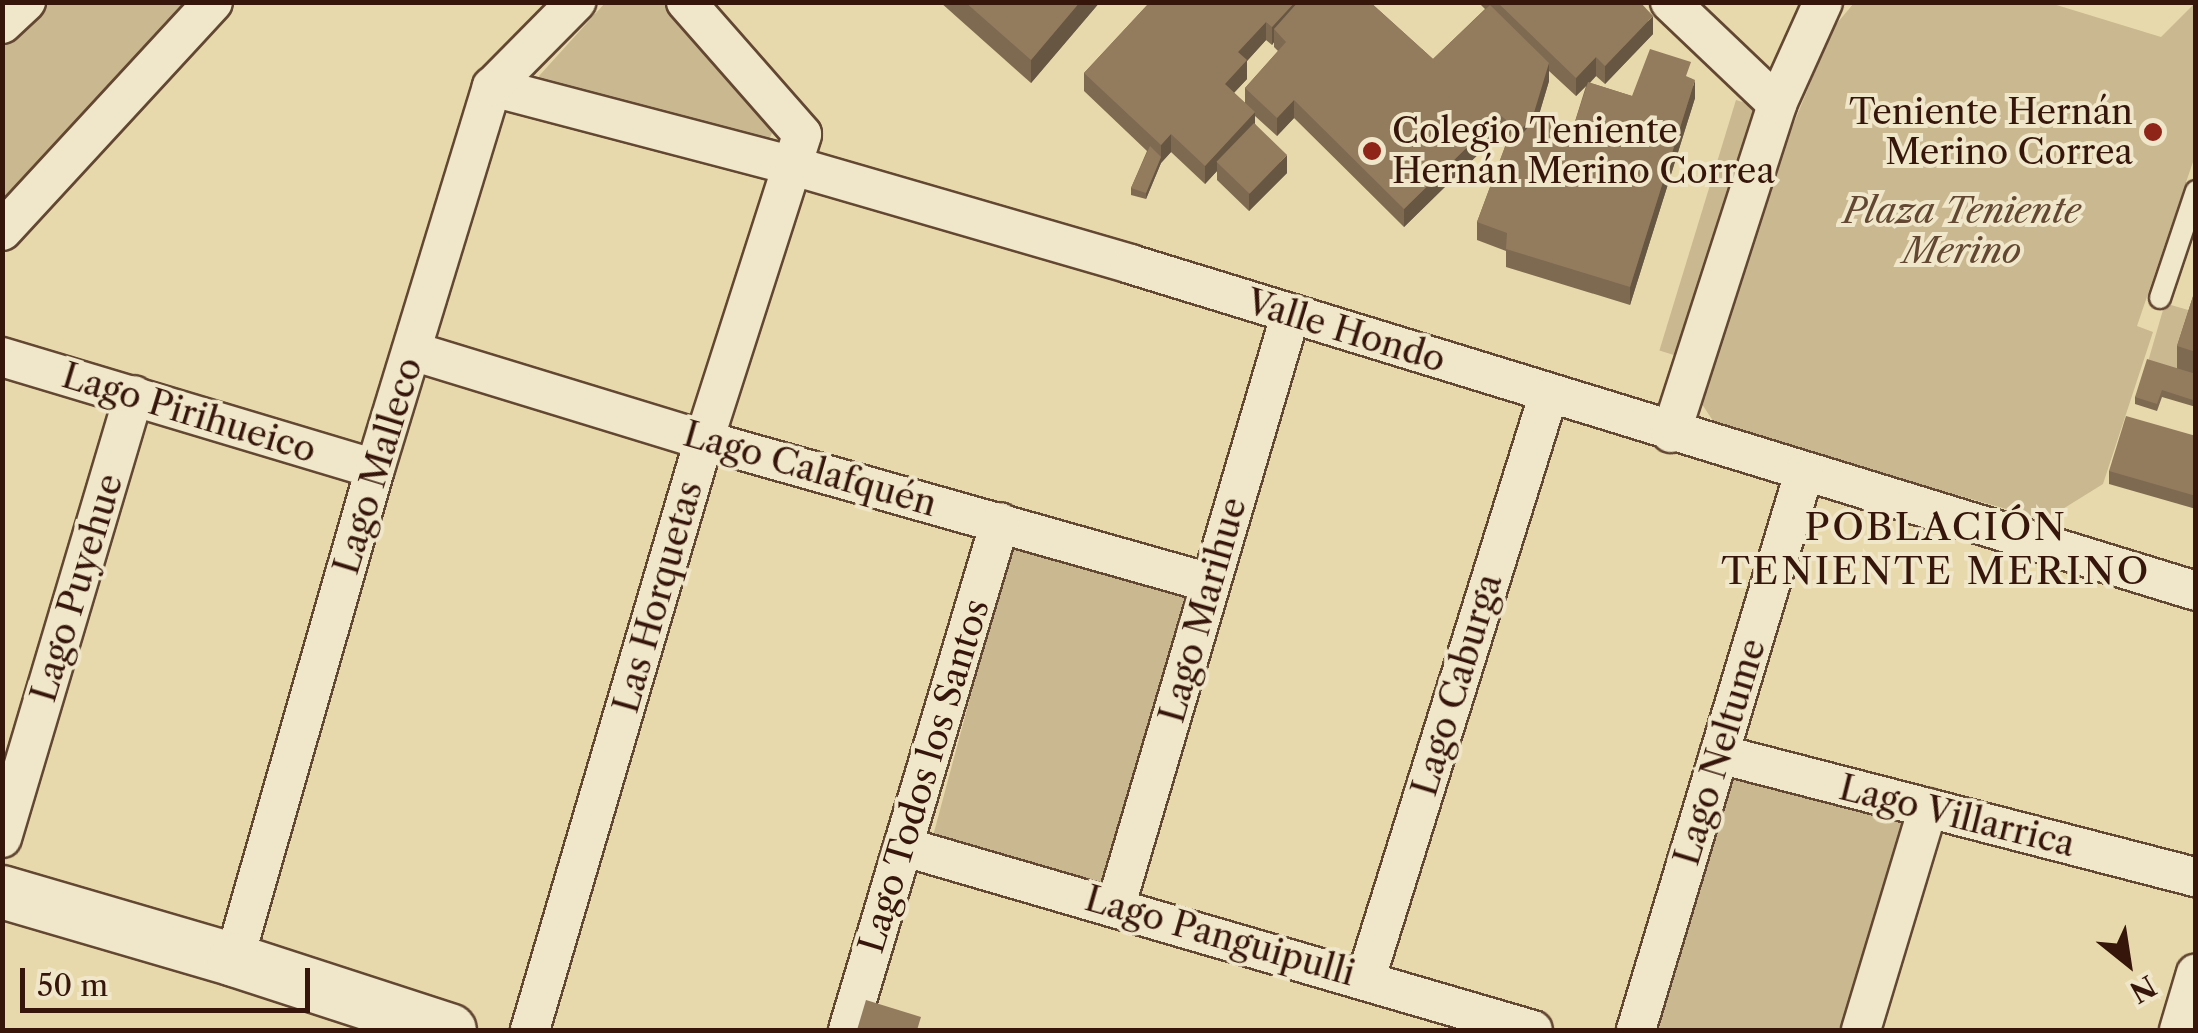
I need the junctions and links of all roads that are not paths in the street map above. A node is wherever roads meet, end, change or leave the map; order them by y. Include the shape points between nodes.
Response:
1 (26, 2) edge
2 (214, 2) edge
3 (576, 2) edge
4 (686, 2) edge
5 (1670, 2) edge
6 (1823, 2) edge
7 (2, 24) edge
8 (492, 87) junction
9 (1777, 104) junction
10 (790, 166) junction
11 (2196, 190) edge
12 (2, 230) edge
13 (2160, 298) dead end
14 (1290, 316) junction
15 (412, 351) junction
16 (2, 357) edge
17 (1549, 392) junction
18 (134, 395) junction
19 (1671, 433) junction
20 (704, 440) junction
21 (375, 469) junction
22 (1804, 473) junction
23 (1000, 522) junction
24 (1210, 583) junction
25 (2196, 591) edge
26 (1719, 754) junction
27 (1928, 808) junction
28 (2, 838) edge
29 (905, 847) junction
30 (2196, 877) edge
31 (2, 892) edge
32 (1116, 905) junction
33 (234, 960) junction
34 (2196, 973) edge
35 (1366, 978) junction
36 (450, 1030) edge
37 (530, 1030) edge
38 (848, 1030) edge
39 (1533, 1030) edge
40 (1636, 1030) edge
41 (1861, 1030) edge
42 (2179, 1030) edge

1 - 7 street
2 - 12 street
3 - 8 street, Lago Malleco
4 - 10 street, Las Horquetas via 802,134
5 - 9 street
6 - 9 street
8 - 10 street, Valle Hondo
8 - 15 street, Lago Malleco
9 - 19 street
10 - 14 street, Valle Hondo
10 - 20 street, Las Horquetas
11 - 13 lane
14 - 17 street, Valle Hondo
14 - 24 street, Lago Marihue
15 - 20 street, Lago Calafquén
15 - 21 street, Lago Malleco
16 - 18 street, Lago Pirihueico
17 - 19 street, Valle Hondo
17 - 35 street, Lago Caburga
18 - 21 street, Lago Pirihueico
18 - 28 street, Lago Puyehue
19 - 22 street, Valle Hondo
20 - 23 street, Lago Calafquén
20 - 37 street, Las Horquetas
21 - 33 street, Lago Malleco
22 - 25 street, Valle Hondo
22 - 26 street, Lago Neltume
23 - 24 street, Lago Calafquén
23 - 29 street, Lago Todos los Santos
24 - 32 street, Lago Marihue
26 - 27 street, Lago Villarrica
26 - 40 street, Lago Neltume
27 - 30 street, Lago Villarrica
27 - 41 street
29 - 32 street, Lago Panguipulli
29 - 38 street, Lago Todos los Santos
31 - 33 street
32 - 35 street, Lago Panguipulli
33 - 36 street
34 - 42 street
35 - 39 street, Lago Panguipulli

